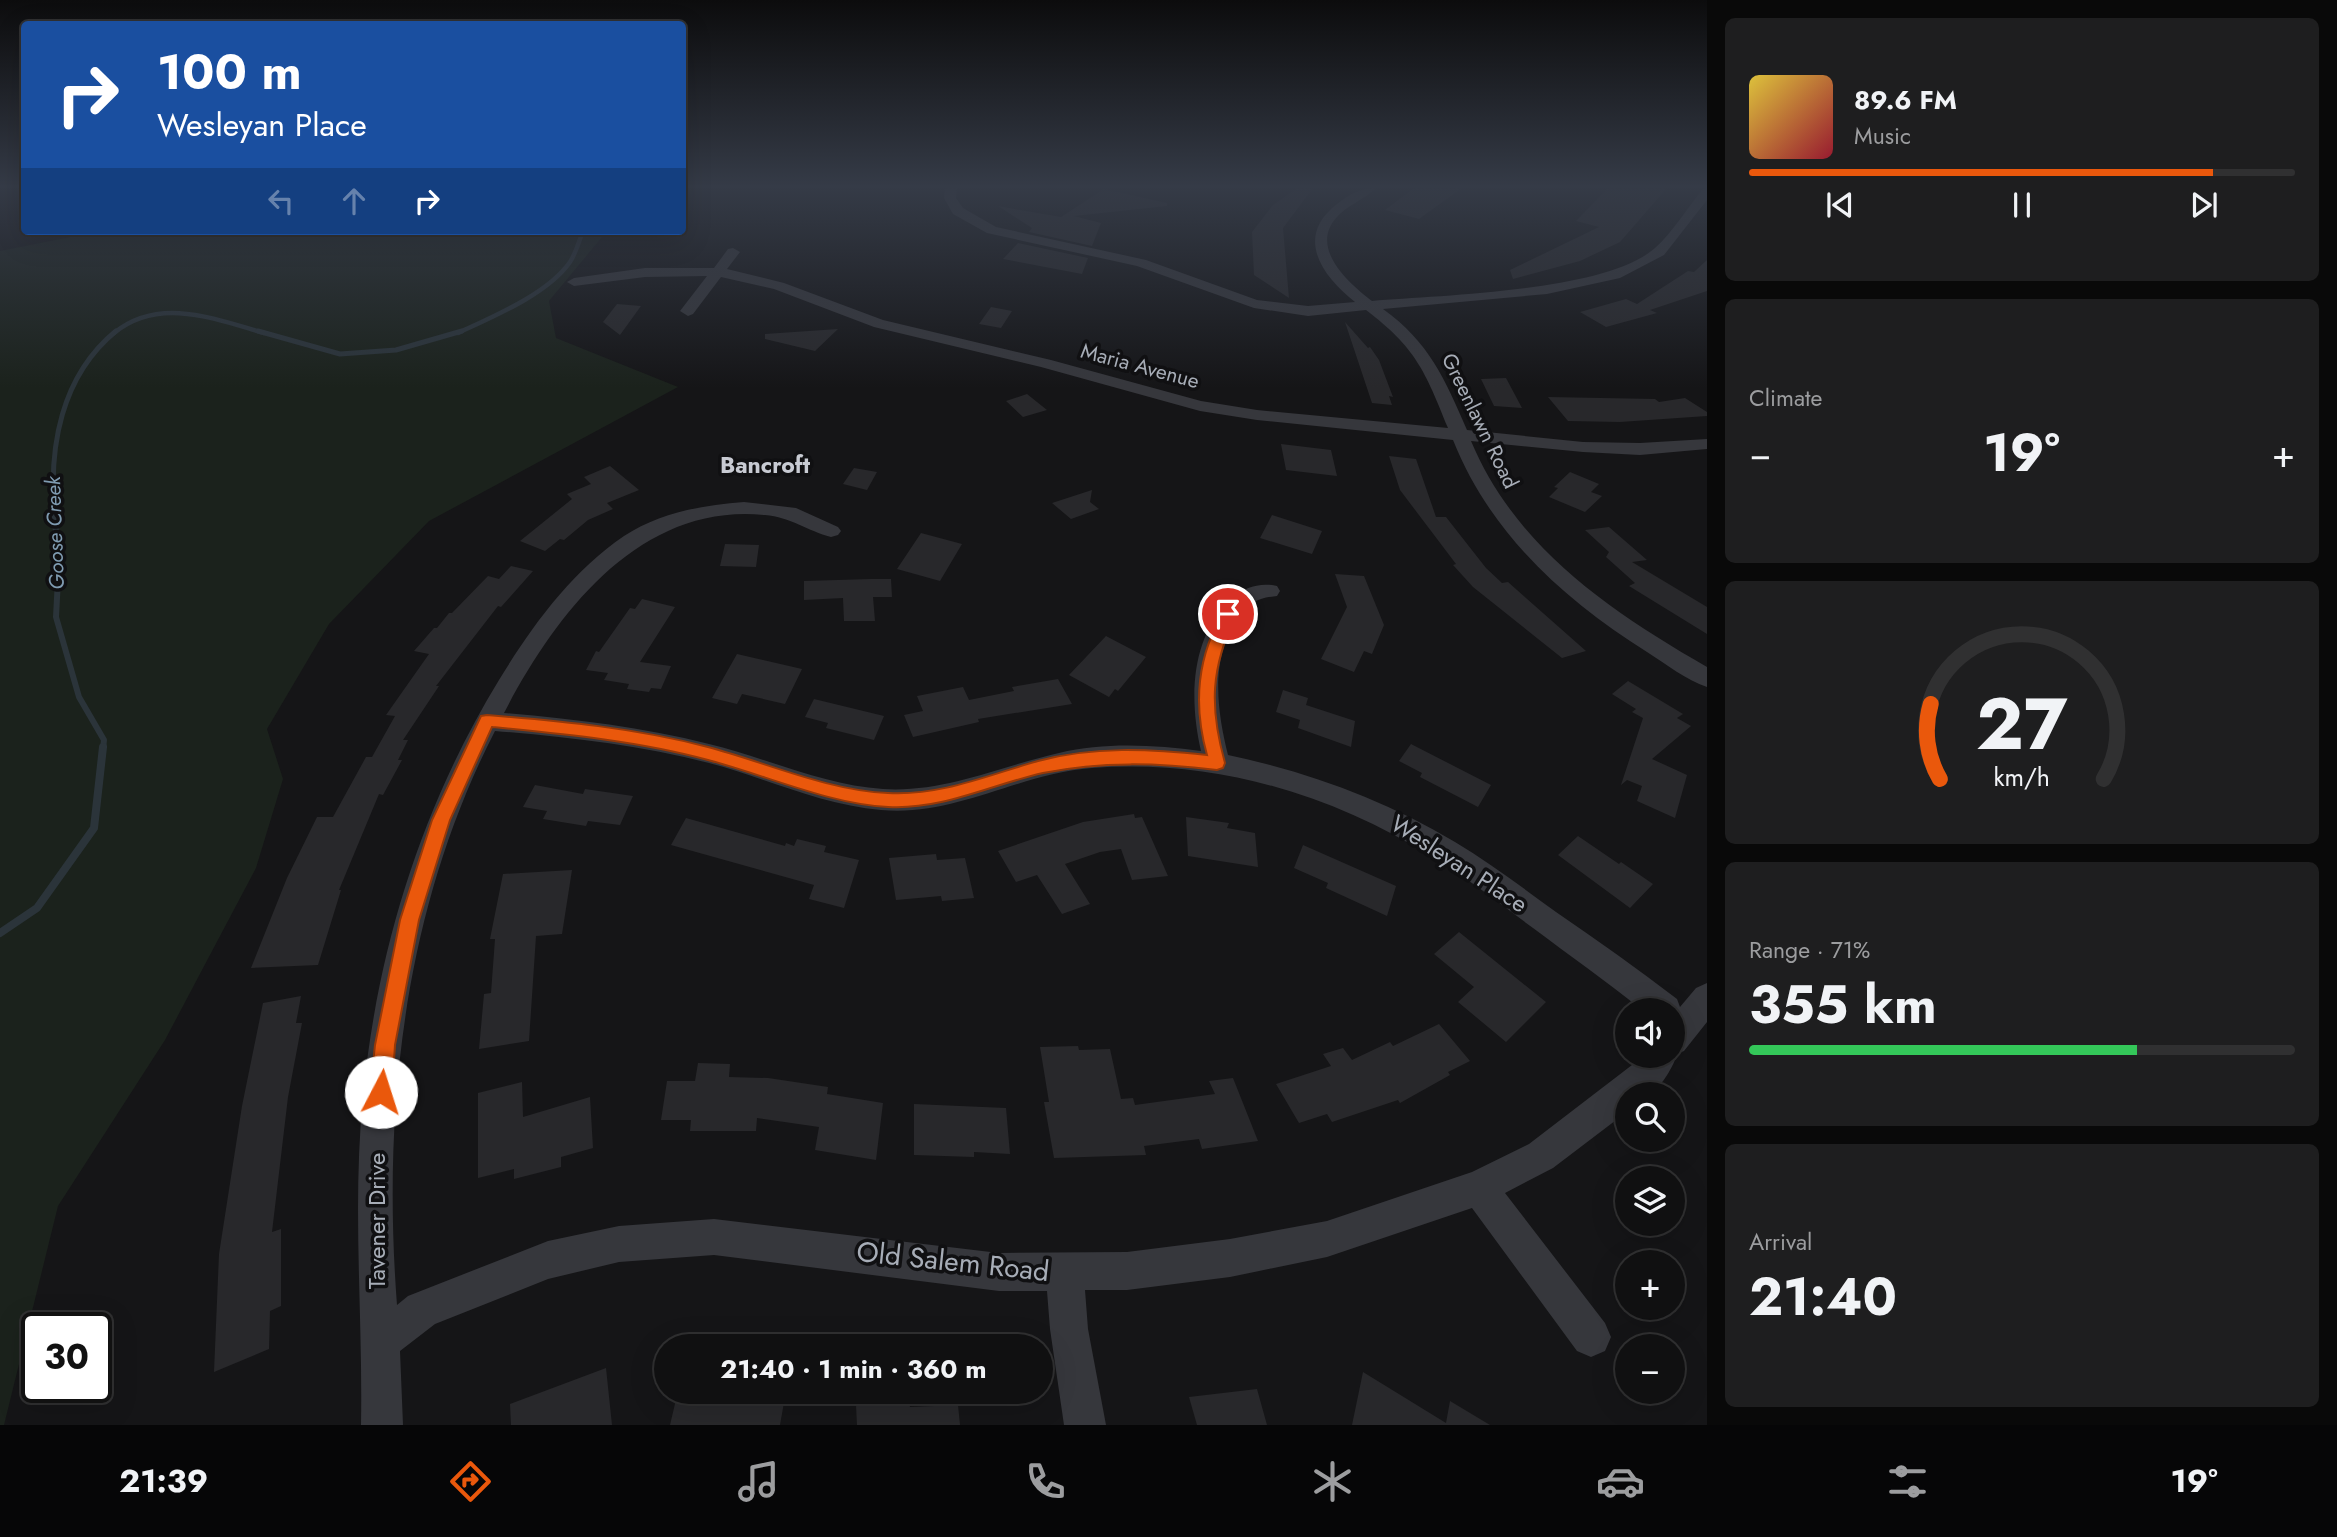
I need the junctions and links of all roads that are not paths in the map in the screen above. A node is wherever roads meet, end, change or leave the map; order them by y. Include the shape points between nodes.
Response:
1 (731, 254) edge
2 (1103, 254) edge
3 (1324, 254) edge
4 (1654, 254) edge
5 (717, 273) junction
6 (574, 282) dead end
7 (1368, 306) junction
8 (688, 311) dead end
9 (1460, 436) junction
10 (1707, 444) edge
11 (831, 531) dead end
12 (1269, 591) dead end
13 (1707, 678) edge
14 (487, 721) junction
15 (1217, 763) junction
16 (1642, 998) edge
17 (1707, 998) edge
18 (1685, 1015) edge
19 (1651, 1068) edge
20 (1479, 1188) junction
21 (1065, 1272) junction
22 (1591, 1337) dead end
23 (380, 1342) junction
24 (382, 1425) edge
25 (1085, 1425) edge

1 - 5 street
2 - 7 street via 1142,263 1254,304 1308,311
3 - 7 street, Greenlawn Road via 1345,286
4 - 7 street via 1615,275 1547,290
5 - 6 street, Maria Avenue via 646,272
5 - 8 street
5 - 9 street, Maria Avenue via 766,282 879,324 1200,406
7 - 9 street, Greenlawn Road via 1410,339 1422,355
9 - 10 street, Maria Avenue via 1640,449
9 - 13 street, Greenlawn Road via 1500,513 1539,557 1606,613
11 - 14 street, Tavener Drive via 783,511 741,509 685,517 643,534 614,554 576,592 538,640
12 - 15 street via 1246,597 1228,614 1213,647 1207,680 1208,729
14 - 15 street, Wesleyan Place via 569,728 705,752 848,794 887,800 922,800 965,791 1086,758 1158,756
14 - 23 street, Tavener Drive via 441,820 425,870 385,1045 375,1163
15 - 16 street, Wesleyan Place via 1323,790 1430,841 1472,867
17 - 18 street
19 - 20 street, Old Salem Road via 1541,1156
20 - 21 street, Old Salem Road via 1327,1239 1127,1271
20 - 22 street
21 - 23 street, Old Salem Road via 999,1272 714,1237 619,1244 548,1260 422,1310
21 - 25 street
23 - 24 street, Tavener Drive

